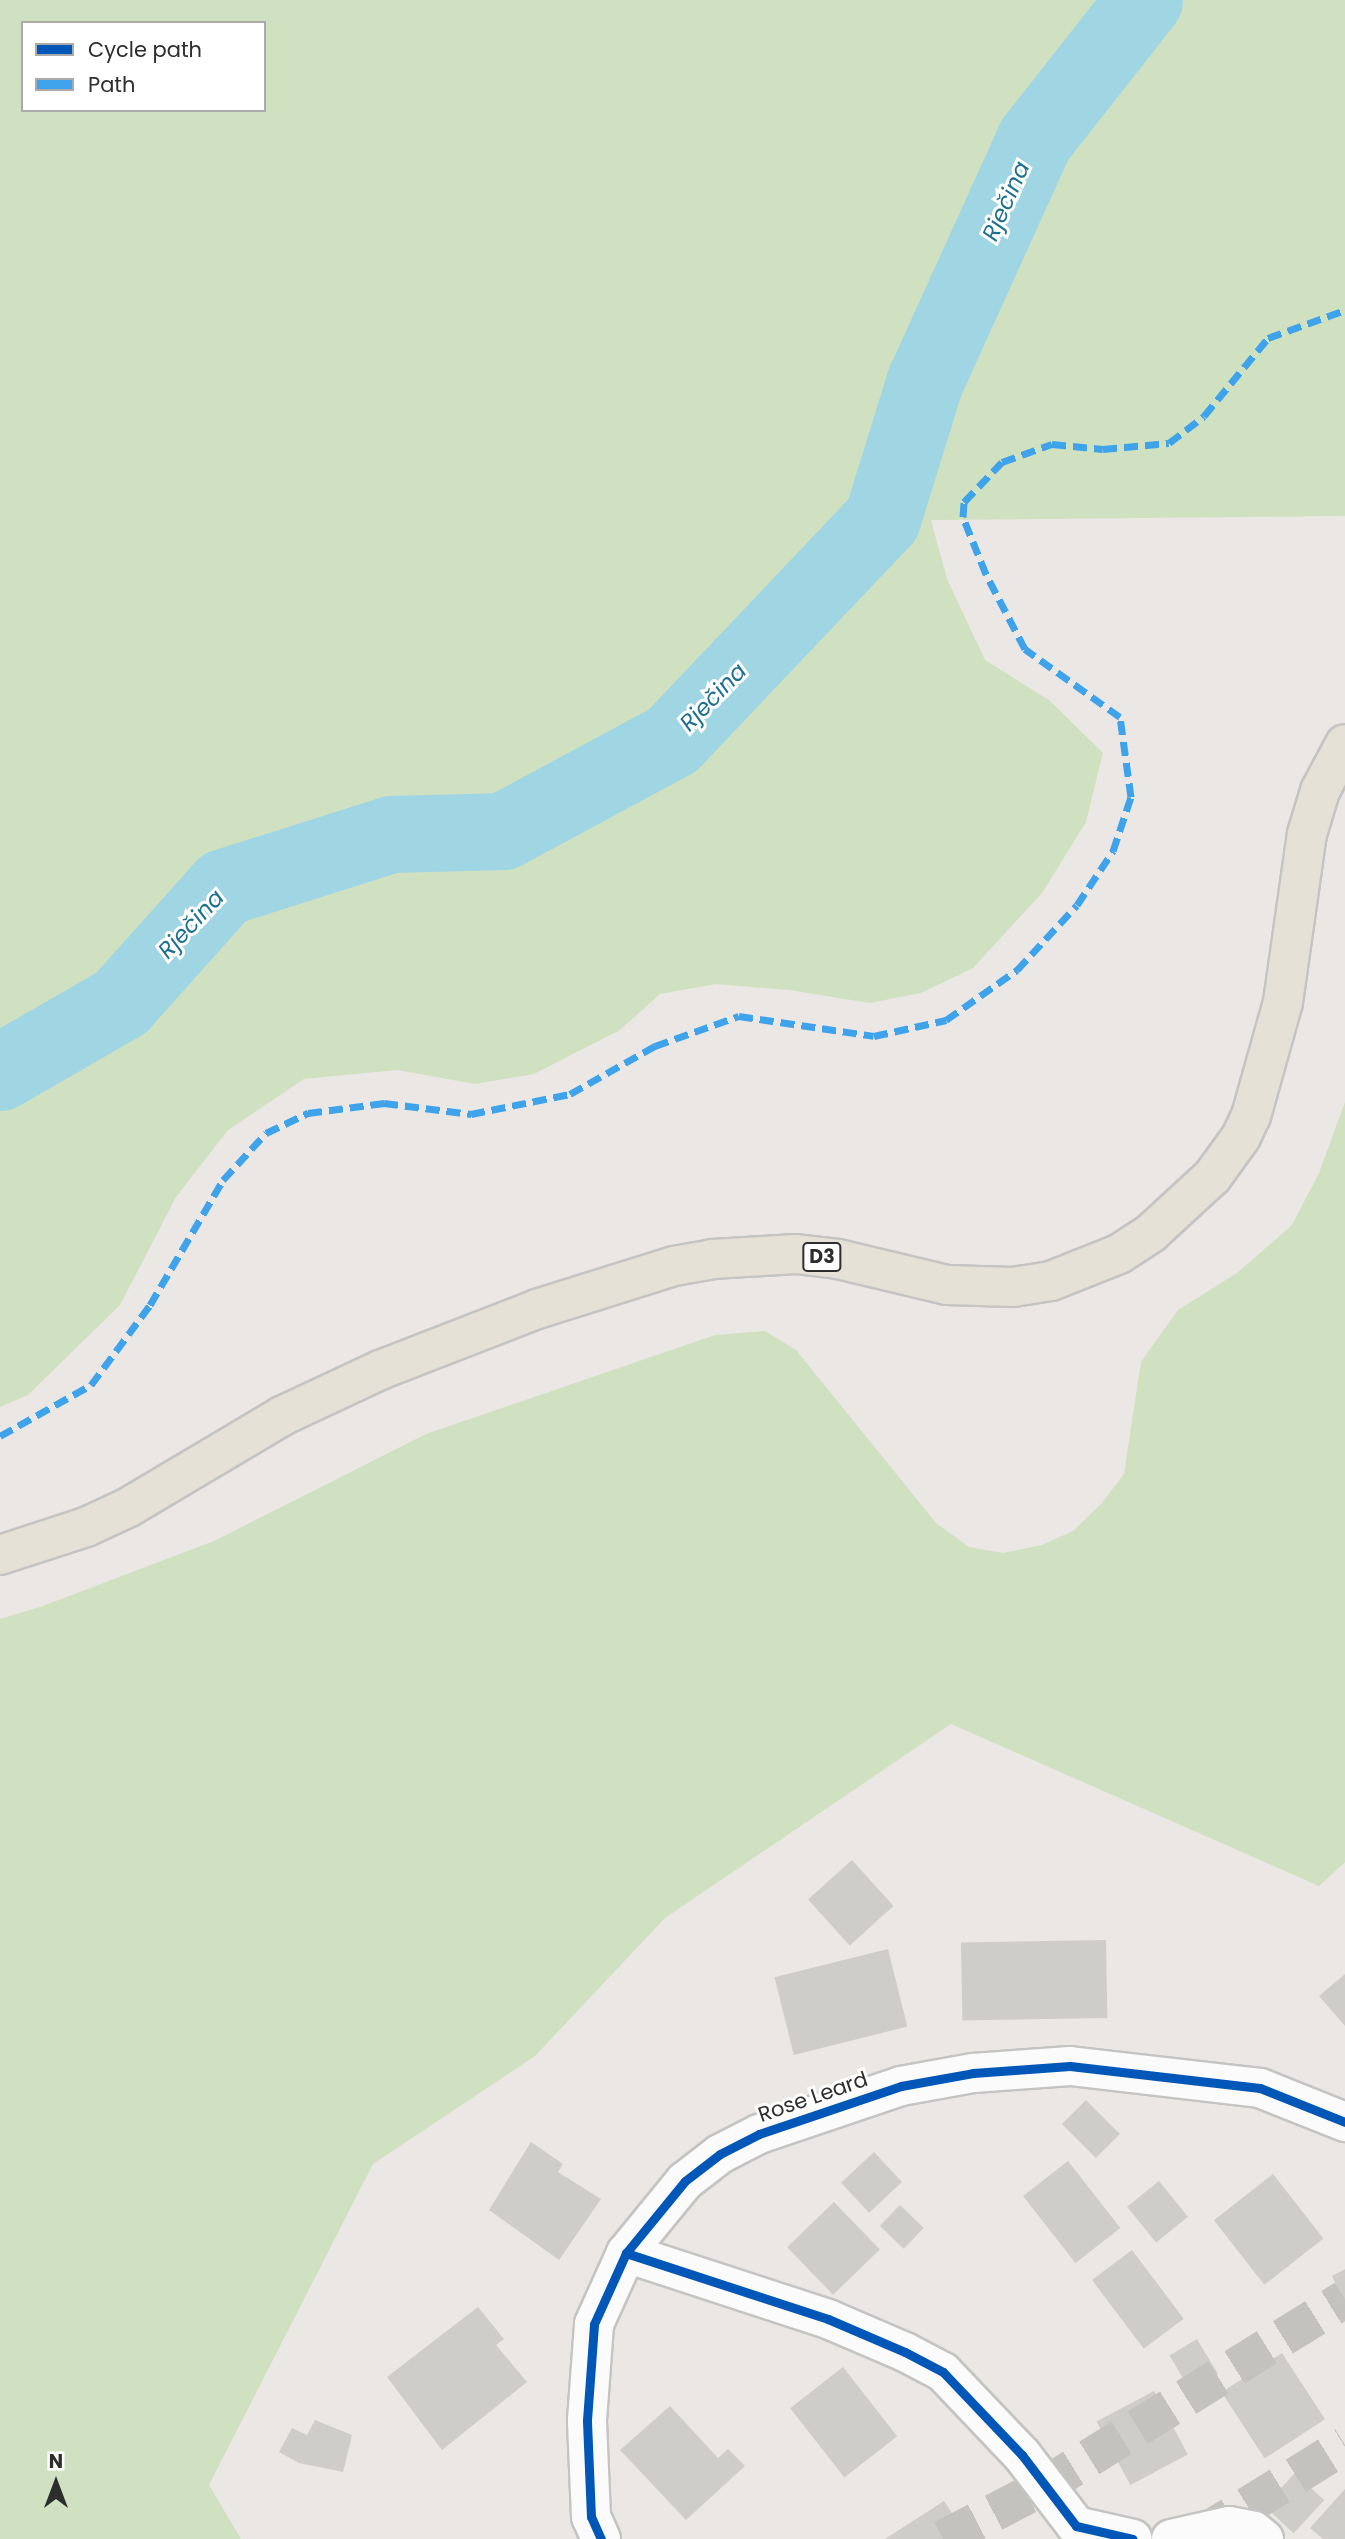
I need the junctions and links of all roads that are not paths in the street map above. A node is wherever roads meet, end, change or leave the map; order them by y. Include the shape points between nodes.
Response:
1 (1345, 744) edge
2 (0, 1555) edge
3 (1345, 2122) edge
4 (626, 2253) junction
5 (601, 2539) edge
6 (1133, 2539) edge
7 (1171, 2539) edge
8 (1264, 2539) edge

1 - 2 main road, D3 via 1320,790 1307,834 1283,1002 1251,1116 1212,1177 1151,1233 1119,1254 1051,1281 1013,1287 947,1285 838,1259 796,1254 733,1256 674,1266 537,1309 404,1360 282,1416 129,1507 86,1527
3 - 4 street, Rose Leard via 1260,2088 1070,2066 973,2073 901,2086 759,2134 720,2154 685,2181
4 - 5 street, Rose Leard via 594,2324 587,2420 591,2517
4 - 6 street via 828,2319 943,2372 1022,2455 1076,2526
7 - 8 street via 1229,2526 1254,2531

